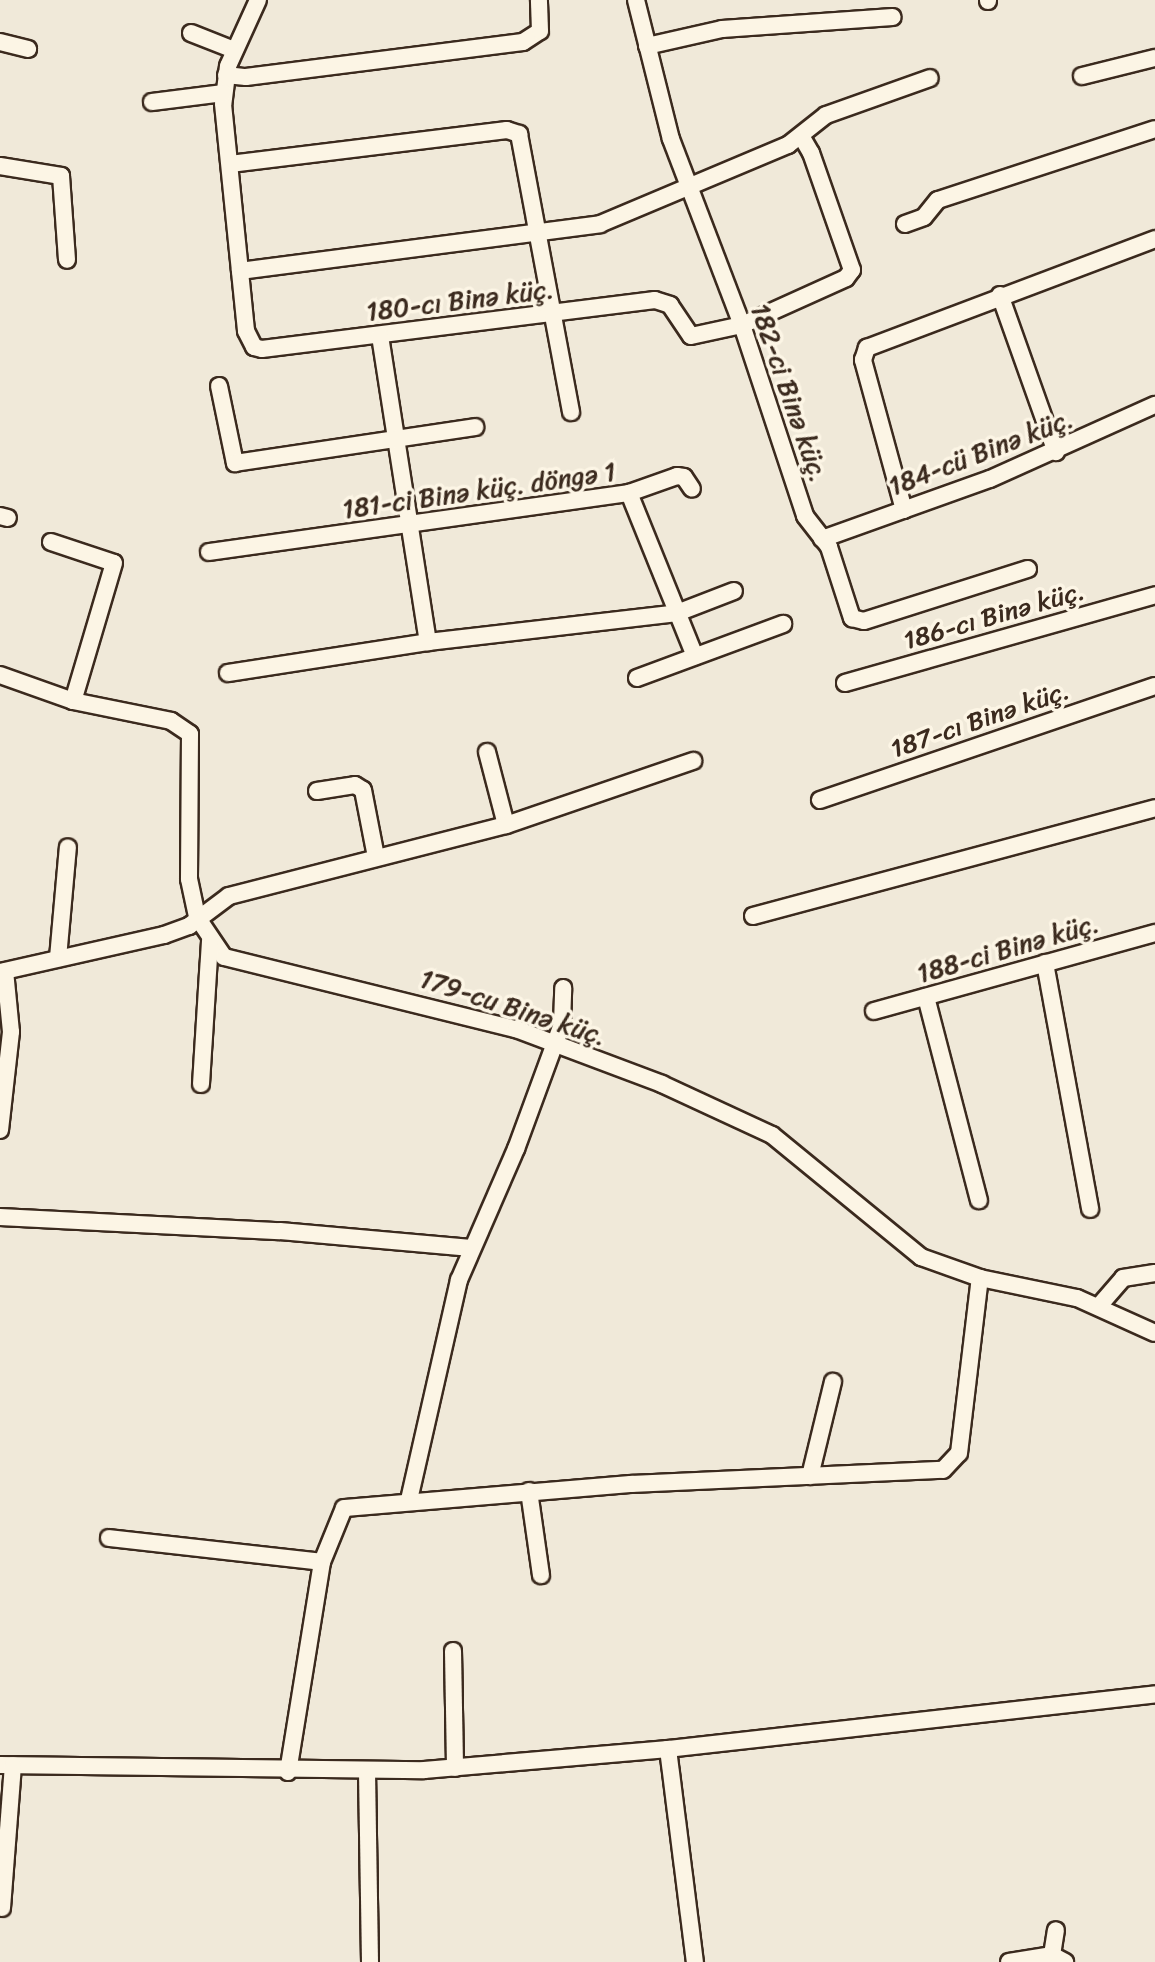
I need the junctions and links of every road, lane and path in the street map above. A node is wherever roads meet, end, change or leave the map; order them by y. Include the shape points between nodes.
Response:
1 (258, 0) edge
2 (539, 0) edge
3 (636, 0) edge
4 (893, 17) dead end
5 (191, 33) dead end
6 (0, 42) edge
7 (647, 46) junction
8 (28, 49) dead end
9 (234, 50) junction
10 (1155, 58) edge
11 (1082, 76) dead end
12 (930, 78) dead end
13 (224, 84) junction
14 (152, 102) dead end
15 (1155, 129) edge
16 (801, 136) junction
17 (230, 164) junction
18 (0, 166) edge
19 (689, 187) junction
20 (905, 224) dead end
21 (536, 235) junction
22 (1155, 239) edge
23 (67, 260) dead end
24 (240, 271) junction
25 (1000, 295) junction
26 (549, 313) junction
27 (742, 325) junction
28 (380, 336) junction
29 (219, 386) dead end
30 (1155, 405) edge
31 (571, 412) dead end
32 (475, 427) dead end
33 (396, 440) junction
34 (1056, 452) junction
35 (692, 489) dead end
36 (629, 493) junction
37 (904, 510) junction
38 (408, 523) junction
39 (822, 539) junction
40 (51, 542) dead end
41 (209, 552) dead end
42 (1028, 569) dead end
43 (734, 591) dead end
44 (1155, 595) edge
45 (677, 613) junction
46 (783, 624) dead end
47 (428, 642) junction
48 (695, 656) junction
49 (228, 673) dead end
50 (0, 675) edge
51 (637, 678) dead end
52 (845, 683) dead end
53 (1155, 686) edge
54 (73, 701) junction
55 (487, 752) dead end
56 (693, 761) dead end
57 (317, 791) dead end
58 (820, 800) dead end
59 (1155, 808) edge
60 (506, 825) junction
61 (68, 847) dead end
62 (376, 857) junction
63 (753, 916) dead end
64 (197, 917) junction
65 (1155, 933) edge
66 (210, 940) junction
67 (58, 958) junction
68 (1045, 963) junction
69 (2, 971) edge
70 (563, 988) dead end
71 (926, 997) junction
72 (874, 1011) dead end
73 (555, 1043) junction
74 (201, 1084) dead end
75 (0, 1130) edge
76 (979, 1200) dead end
77 (1090, 1209) dead end
78 (0, 1217) edge
79 (471, 1248) junction
80 (1155, 1273) edge
81 (980, 1278) junction
82 (1099, 1306) junction
83 (1155, 1333) edge
84 (833, 1382) dead end
85 (810, 1476) junction
86 (529, 1491) junction
87 (409, 1500) junction
88 (109, 1538) dead end
89 (322, 1562) junction
90 (541, 1575) dead end
91 (453, 1651) dead end
92 (1155, 1694) edge
93 (668, 1749) junction
94 (6, 1765) edge
95 (455, 1768) junction
96 (367, 1771) junction
97 (288, 1772) junction
98 (2, 1908) dead end
99 (1056, 1930) dead end
100 (1058, 1959) edge
101 (370, 1962) edge
102 (695, 1962) edge
103 (1009, 1962) edge

1 - 9 street, 180-cı Binə küç.
2 - 13 street via 540,31 523,42
3 - 7 street, 182-ci Binə küç.
4 - 7 street via 722,29
5 - 9 street
6 - 8 street
7 - 19 street, 182-ci Binə küç.
9 - 13 street, 180-cı Binə küç.
10 - 11 street
12 - 16 street via 826,115
13 - 14 street
13 - 17 street, 180-cı Binə küç.
15 - 20 street via 938,200 924,217
16 - 19 street
16 - 27 street, 180-cı Binə küç. via 852,270 846,278
17 - 21 street via 514,131 522,140
17 - 24 street, 180-cı Binə küç.
18 - 23 street via 61,176
19 - 21 street via 600,224
19 - 27 street, 182-ci Binə küç.
21 - 24 street
21 - 26 street
22 - 25 street
24 - 28 street, 180-cı Binə küç. via 246,331 254,347
25 - 34 street
25 - 37 street via 872,343 864,353
26 - 27 street, 180-cı Binə küç. via 655,300 670,305 691,336
26 - 28 street, 180-cı Binə küç.
26 - 31 street
27 - 39 street, 182-ci Binə küç. via 805,516
28 - 33 street
29 - 33 street via 235,463
30 - 34 street, 184-cü Binə küç.
32 - 33 street
33 - 38 street
34 - 37 street, 184-cü Binə küç.
35 - 36 street via 677,476
36 - 38 street, 181-ci Binə küç. döngə 1
36 - 45 street, 181-ci Binə küç. döngə 1
37 - 39 street, 184-cü Binə küç.
38 - 41 street, 181-ci Binə küç. döngə 1
38 - 47 street
39 - 42 street, 182-ci Binə küç. via 836,561 856,622
40 - 54 street via 114,563
43 - 45 street
44 - 52 street, 186-cı Binə küç.
45 - 47 street
45 - 48 street, 181-ci Binə küç. döngə 1
46 - 48 street
47 - 49 street
48 - 51 street
50 - 54 street, 179-cu Binə küç.
53 - 58 street, 187-cı Binə küç.
54 - 64 street, 179-cu Binə küç. via 171,721 190,734 189,879
55 - 60 street
56 - 60 street
57 - 62 street via 355,785 363,790
59 - 63 street
60 - 62 street
61 - 67 street
62 - 64 street via 229,896
64 - 66 street, 179-cu Binə küç.
64 - 67 street via 164,935
65 - 68 street, 188-ci Binə küç.
66 - 73 street, 179-cu Binə küç. via 224,957 245,965 394,996
66 - 74 street
67 - 69 street
68 - 71 street, 188-ci Binə küç.
68 - 77 street
69 - 75 street via 11,1032
70 - 73 street via 562,1024
71 - 72 street, 188-ci Binə küç.
71 - 76 street
73 - 79 street via 516,1149
73 - 81 street, 179-cu Binə küç. via 756,1126 921,1257
78 - 79 street via 280,1231
79 - 87 street via 444,1338
80 - 82 street via 1123,1278
81 - 82 street, 179-cu Binə küç.
81 - 85 street via 954,1464 930,1472
82 - 83 street, 179-cu Binə küç.
84 - 85 street
85 - 86 street
86 - 87 street
86 - 90 street
87 - 89 street via 344,1508
88 - 89 street
89 - 97 street
91 - 95 street
92 - 93 street
93 - 95 street
93 - 102 street
94 - 97 street
94 - 98 street
95 - 96 street
96 - 97 street
96 - 101 street
99 - 100 street
100 - 103 street

